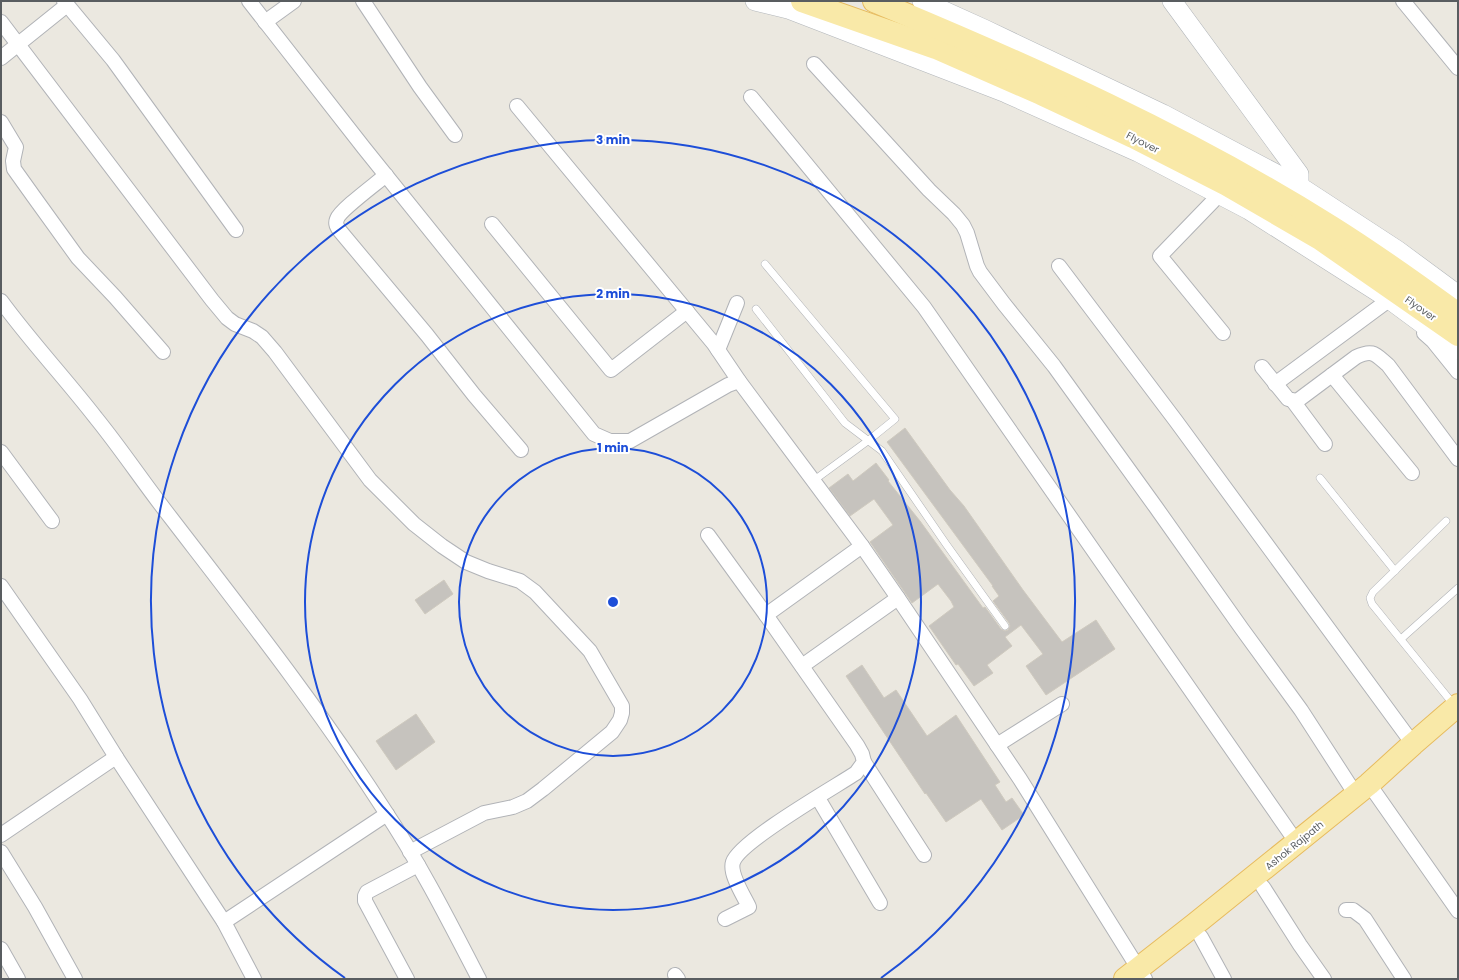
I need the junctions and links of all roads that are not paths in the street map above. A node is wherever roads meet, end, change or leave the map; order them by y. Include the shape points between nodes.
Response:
1 (249, 1) edge
2 (294, 1) edge
3 (363, 1) edge
4 (755, 1) edge
5 (802, 1) edge
6 (874, 1) edge
7 (922, 1) edge
8 (1172, 1) edge
9 (1403, 1) edge
10 (66, 3) edge
11 (1, 22) edge
12 (265, 22) junction
13 (19, 45) junction
14 (1, 58) edge
15 (814, 64) dead end
16 (1458, 68) edge
17 (751, 97) dead end
18 (517, 106) dead end
19 (1, 122) edge
20 (455, 135) dead end
21 (386, 175) junction
22 (1299, 186) junction
23 (1219, 195) junction
24 (492, 224) dead end
25 (236, 230) dead end
26 (765, 264) dead end
27 (1059, 266) dead end
28 (1458, 295) edge
29 (1388, 300) junction
30 (1, 301) edge
31 (737, 303) dead end
32 (756, 309) dead end
33 (687, 311) junction
34 (1458, 314) edge
35 (1223, 333) dead end
36 (1458, 335) edge
37 (718, 350) junction
38 (1458, 350) edge
39 (163, 352) dead end
40 (1262, 367) dead end
41 (1458, 372) edge
42 (1332, 375) junction
43 (738, 381) junction
44 (1276, 384) junction
45 (1293, 401) junction
46 (869, 440) junction
47 (1325, 444) dead end
48 (521, 450) dead end
49 (1, 452) edge
50 (1458, 459) edge
51 (1412, 473) dead end
52 (1320, 478) dead end
53 (813, 481) junction
54 (52, 521) dead end
55 (1446, 521) dead end
56 (708, 535) dead end
57 (862, 546) junction
58 (1395, 570) junction
59 (1, 586) edge
60 (1458, 588) edge
61 (898, 598) junction
62 (766, 615) junction
63 (1005, 626) dead end
64 (1401, 639) junction
65 (802, 666) junction
66 (1062, 704) dead end
67 (1457, 712) edge
68 (1413, 744) junction
69 (997, 745) junction
70 (116, 757) junction
71 (864, 762) junction
72 (1367, 791) junction
73 (818, 798) junction
74 (387, 814) junction
75 (1, 835) edge
76 (1297, 843) junction
77 (1, 852) edge
78 (410, 852) junction
79 (924, 855) dead end
80 (418, 865) junction
81 (1264, 887) junction
82 (880, 903) dead end
83 (1346, 910) dead end
84 (1458, 911) edge
85 (725, 919) dead end
86 (224, 922) junction
87 (1201, 937) junction
88 (1, 949) edge
89 (1138, 976) edge
90 (18, 979) edge
91 (75, 979) edge
92 (254, 979) edge
93 (407, 979) edge
94 (479, 979) edge
95 (1224, 979) edge
96 (1324, 979) edge
97 (1404, 979) edge

1 - 12 street
2 - 12 street
3 - 20 street
4 - 23 street via 788,9 1006,93 1138,152
5 - 36 main road, Flyover via 936,48 1133,137 1227,185 1320,239
6 - 34 main road, Flyover via 1047,76 1145,123 1240,173 1332,227
7 - 22 street via 1163,114
8 - 22 street via 1299,174
9 - 16 street
10 - 13 street
10 - 25 street via 114,60
11 - 13 street
12 - 21 street
13 - 14 street
13 - 78 street via 212,300 235,324 253,330 262,337 370,480 414,524 442,546 466,562 520,581 535,592 590,651 622,706 620,720 612,732 527,801 513,807 484,813
15 - 72 street via 963,225 980,272 1054,366 1301,710
17 - 76 street via 924,307
18 - 33 street
19 - 39 street via 16,147 14,169 78,258
21 - 43 street via 594,434 610,441 630,441
21 - 48 street via 343,211 336,225
22 - 28 street via 1397,250
23 - 29 street via 1249,210
23 - 35 street via 1160,256
24 - 33 street via 611,370
26 - 46 lane via 895,419
27 - 68 street
29 - 38 street
29 - 41 street via 1433,341
29 - 44 street
30 - 74 street via 21,329 97,419 243,611 342,746
31 - 37 street
32 - 46 lane via 845,423
33 - 37 street
37 - 43 street
40 - 44 street
42 - 45 street via 1297,401
42 - 50 street via 1356,357 1366,353 1375,354 1388,366
42 - 51 street
43 - 53 street
44 - 45 street via 1288,399
45 - 47 street
46 - 53 lane
46 - 63 lane via 882,451
49 - 54 street
52 - 58 lane
53 - 57 street
55 - 58 lane
56 - 62 street
57 - 61 street
57 - 62 street
58 - 64 lane via 1370,598 1372,604
59 - 70 street via 80,699
60 - 64 lane
61 - 65 street
61 - 69 street
62 - 65 street
64 - 67 lane
65 - 71 street via 857,745
66 - 69 street
67 - 68 main road, Ashok Rajpath
67 - 72 main road, Ashok Rajpath
68 - 72 main road, Ashok Rajpath
69 - 89 street
70 - 75 street
70 - 86 street
71 - 73 street via 856,773
71 - 79 street
72 - 76 main road, Ashok Rajpath
72 - 81 main road, Ashok Rajpath via 1323,840
72 - 84 street
73 - 82 street
73 - 85 street via 759,835 736,857 732,870 749,907
74 - 78 street
74 - 86 street
76 - 89 main road, Ashok Rajpath
77 - 91 street
78 - 80 street
80 - 93 street via 367,892 365,896 365,901
80 - 94 street
81 - 87 main road, Ashok Rajpath
81 - 96 street
83 - 97 street via 1353,910 1366,919
86 - 92 street
87 - 89 main road, Ashok Rajpath
87 - 95 street
88 - 90 street

